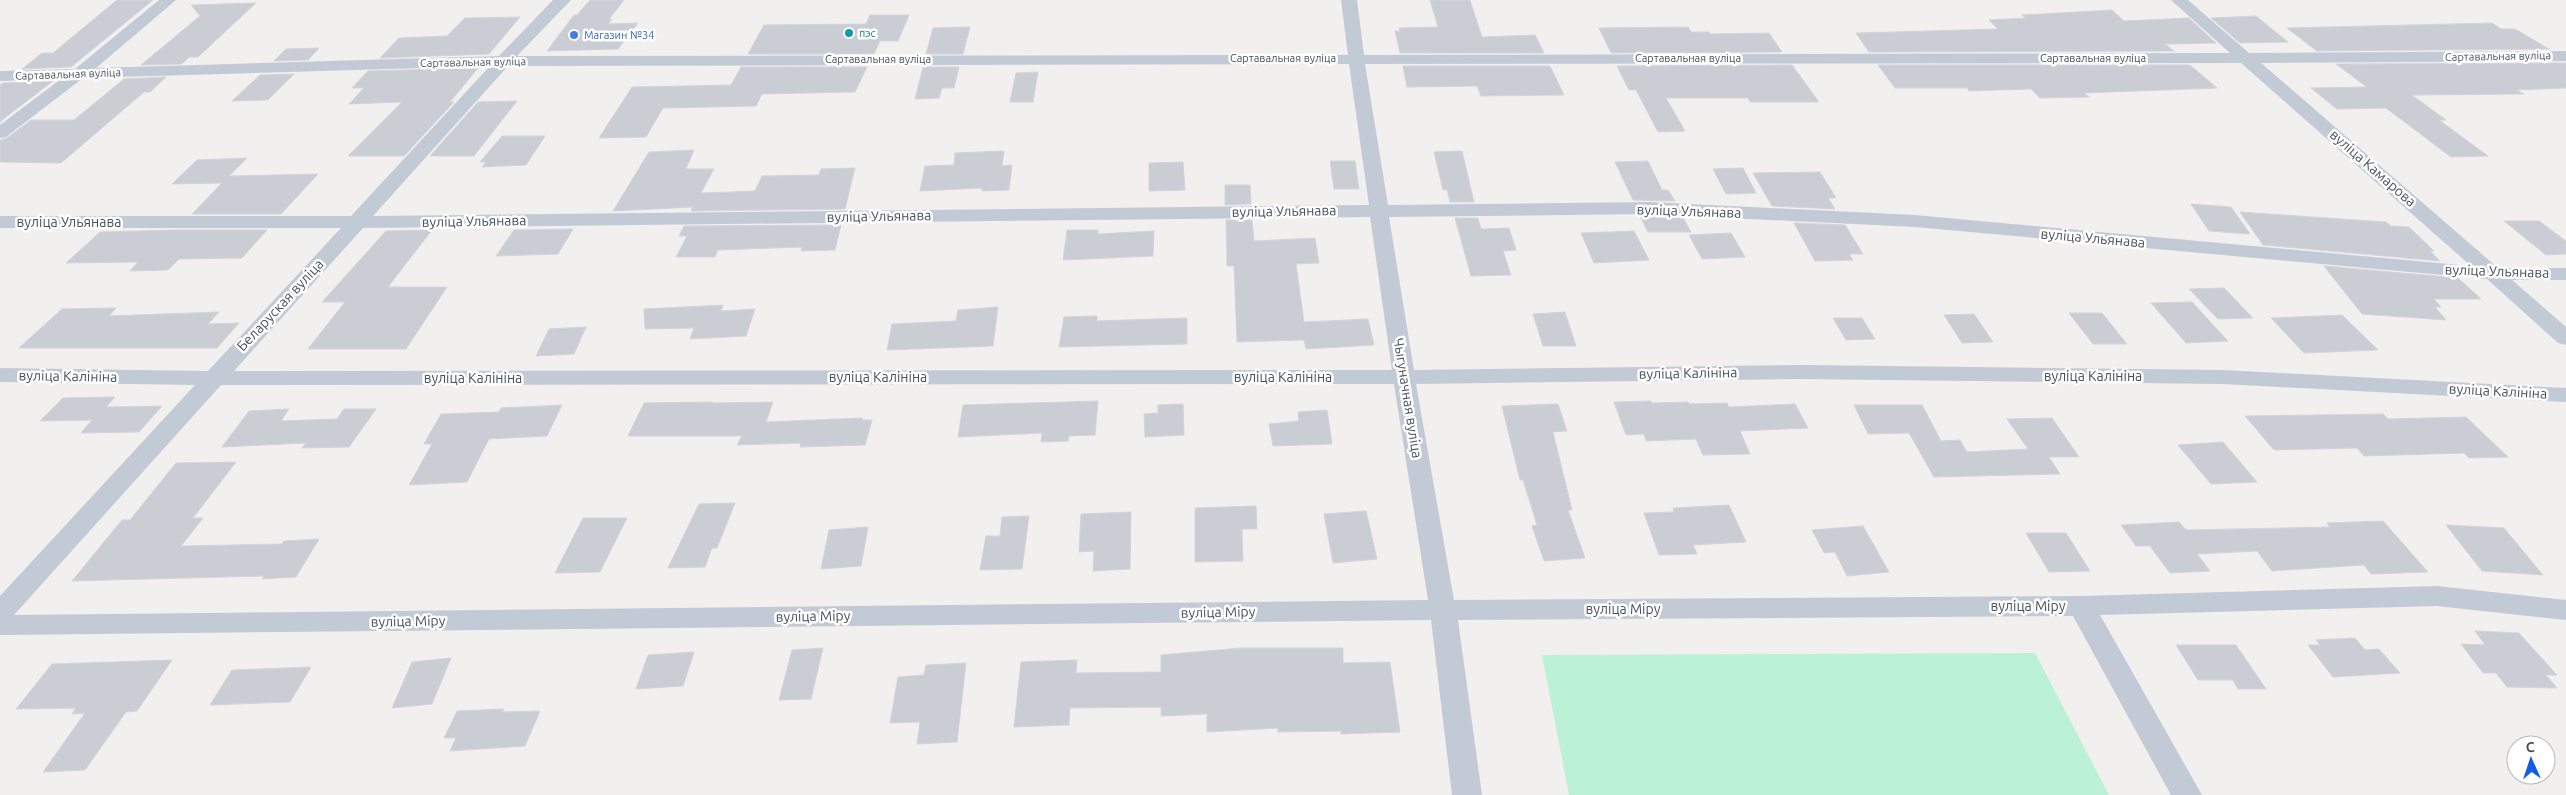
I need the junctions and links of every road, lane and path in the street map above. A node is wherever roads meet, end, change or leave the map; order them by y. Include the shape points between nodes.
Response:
1 (168, 0) edge
2 (563, 0) edge
3 (1349, 0) edge
4 (2179, 0) edge
5 (2566, 56) edge
6 (1356, 58) junction
7 (2247, 58) junction
8 (505, 60) junction
9 (80, 73) junction
10 (0, 76) edge
11 (0, 133) edge
12 (1378, 210) junction
13 (0, 222) edge
14 (356, 222) junction
15 (2494, 274) junction
16 (2566, 274) edge
17 (2566, 338) edge
18 (0, 375) edge
19 (1404, 377) junction
20 (212, 378) junction
21 (2566, 395) edge
22 (2081, 606) junction
23 (1443, 610) junction
24 (2566, 610) edge
25 (0, 613) edge
26 (0, 625) edge
27 (1467, 795) edge
28 (2187, 795) edge

1 - 9 street
2 - 8 street, Беларуская вуліца
3 - 6 street, Чыгуначная вуліца
4 - 7 street, вуліца Камарова
5 - 7 street, Сартавальная вуліца
6 - 7 street, Сартавальная вуліца
6 - 8 street, Сартавальная вуліца
6 - 12 street, Чыгуначная вуліца
7 - 15 street, вуліца Камарова
8 - 9 street, Сартавальная вуліца
8 - 14 street, Беларуская вуліца
9 - 10 street, Сартавальная вуліца
9 - 11 street
12 - 14 street, вуліца Ульянава
12 - 15 street, вуліца Ульянава via 1650,208 1915,221
12 - 19 street, Чыгуначная вуліца
13 - 14 street, вуліца Ульянава
14 - 20 street, Беларуская вуліца
15 - 16 street, вуліца Ульянава
15 - 17 street, вуліца Камарова
18 - 20 street, вуліца Калініна
19 - 20 street, вуліца Калініна
19 - 21 street, вуліца Калініна via 1802,372 2223,377
19 - 23 street, Чыгуначная вуліца
20 - 25 street, Беларуская вуліца
22 - 23 street, вуліца Міру
22 - 24 street, вуліца Міру via 2436,596
22 - 28 street
23 - 26 street, вуліца Міру
23 - 27 street, Чыгуначная вуліца

